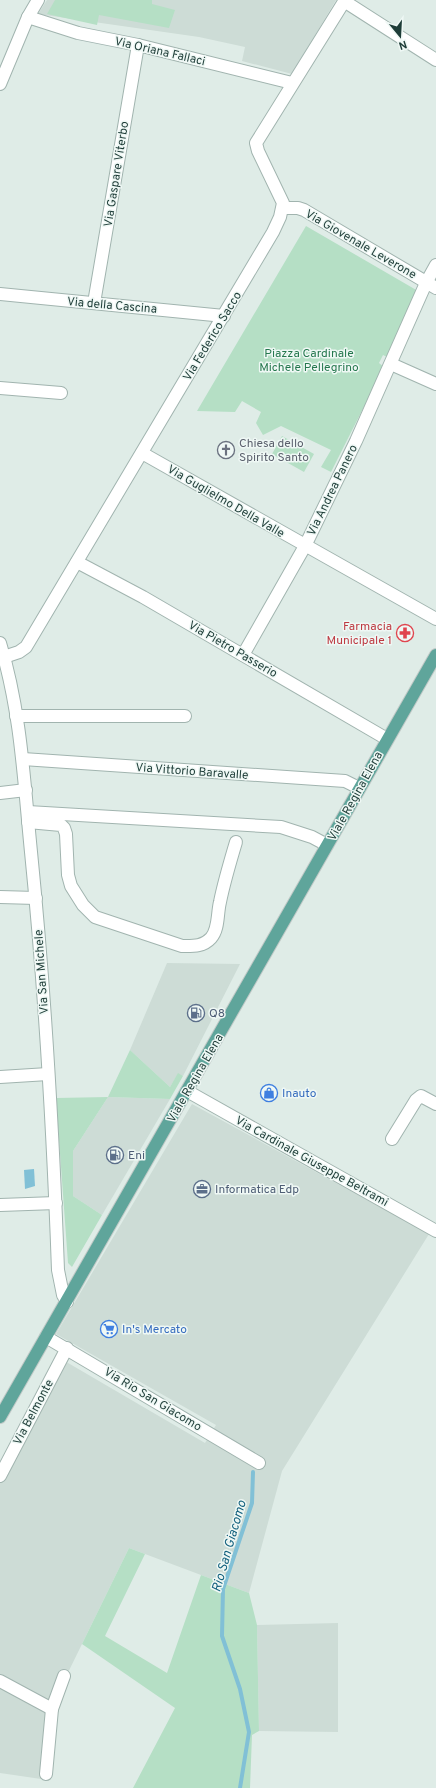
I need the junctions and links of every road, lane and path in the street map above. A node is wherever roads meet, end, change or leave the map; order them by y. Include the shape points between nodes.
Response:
1 (38, 0) edge
2 (345, 1) edge
3 (28, 17) junction
4 (138, 45) junction
5 (436, 60) edge
6 (292, 83) junction
7 (0, 84) edge
8 (283, 208) junction
9 (436, 265) edge
10 (431, 285) edge
11 (0, 294) edge
12 (94, 303) junction
13 (224, 316) junction
14 (391, 364) junction
15 (436, 384) edge
16 (0, 388) edge
17 (60, 393) dead end
18 (142, 453) junction
19 (305, 546) junction
20 (77, 562) junction
21 (436, 619) edge
22 (0, 643) edge
23 (243, 655) junction
24 (436, 655) edge
25 (4, 657) junction
26 (16, 716) junction
27 (185, 716) dead end
28 (388, 739) junction
29 (23, 760) junction
30 (359, 788) junction
31 (26, 790) junction
32 (0, 793) edge
33 (28, 817) junction
34 (236, 842) dead end
35 (327, 845) junction
36 (0, 897) edge
37 (36, 898) junction
38 (48, 1074) junction
39 (0, 1077) edge
40 (187, 1091) junction
41 (436, 1104) edge
42 (392, 1139) dead end
43 (56, 1203) junction
44 (0, 1205) edge
45 (435, 1228) edge
46 (67, 1302) junction
47 (46, 1337) junction
48 (67, 1348) junction
49 (0, 1417) edge
50 (260, 1463) dead end
51 (0, 1476) edge
52 (64, 1676) dead end
53 (0, 1681) edge
54 (52, 1709) junction
55 (46, 1774) dead end

1 - 3 street
2 - 5 street
2 - 6 street
3 - 4 street, Via Oriana Fallaci via 78,33
3 - 7 street
4 - 6 street, Via Oriana Fallaci
4 - 12 street, Via Gaspare Viterbo
6 - 8 street via 256,143 282,198
8 - 10 street, Via Giovenale Leverone via 304,210
8 - 13 street, Via Federico Sacco via 273,232
9 - 10 street, Via Andrea Panero
10 - 14 street, Via Andrea Panero
11 - 12 street, Via della Cascina
12 - 13 street, Via della Cascina
13 - 18 street, Via Federico Sacco
14 - 15 street
14 - 19 street, Via Andrea Panero
16 - 17 street
18 - 19 street, Via Guglielmo Della Valle
18 - 20 street, Via Federico Sacco
19 - 21 street, Via Guglielmo Della Valle
19 - 23 street, Via Andrea Panero
20 - 23 street, Via Pietro Passerio
20 - 25 street, Via Federico Sacco via 26,647
22 - 25 street, Via San Michele
23 - 28 street, Via Pietro Passerio
24 - 28 main road, Viale Regina Elena
25 - 26 street, Via San Michele
26 - 27 street
26 - 29 street, Via San Michele
28 - 30 main road, Viale Regina Elena
29 - 30 street, Via Vittorio Baravalle via 345,781
29 - 31 street, Via San Michele
30 - 35 main road, Viale Regina Elena
31 - 32 street
31 - 33 street, Via San Michele
33 - 34 street via 64,828 71,886 83,905 95,917 182,946 203,944 216,930
33 - 35 street via 281,827
33 - 37 street, Via San Michele
35 - 40 main road, Viale Regina Elena
36 - 37 street
37 - 38 street, Via San Michele
38 - 39 street
38 - 43 street, Via San Michele
40 - 45 street, Via Cardinale Giuseppe Beltrami
40 - 46 main road, Viale Regina Elena
41 - 42 street via 421,1096
43 - 44 street
43 - 46 street, Via San Michele via 58,1270
46 - 47 main road, Viale Regina Elena
47 - 48 street, Via Rio San Giacomo
47 - 49 main road, Viale Regina Elena
48 - 50 street, Via Rio San Giacomo
48 - 51 street, Via Belmonte
52 - 54 street
53 - 54 street
54 - 55 street

